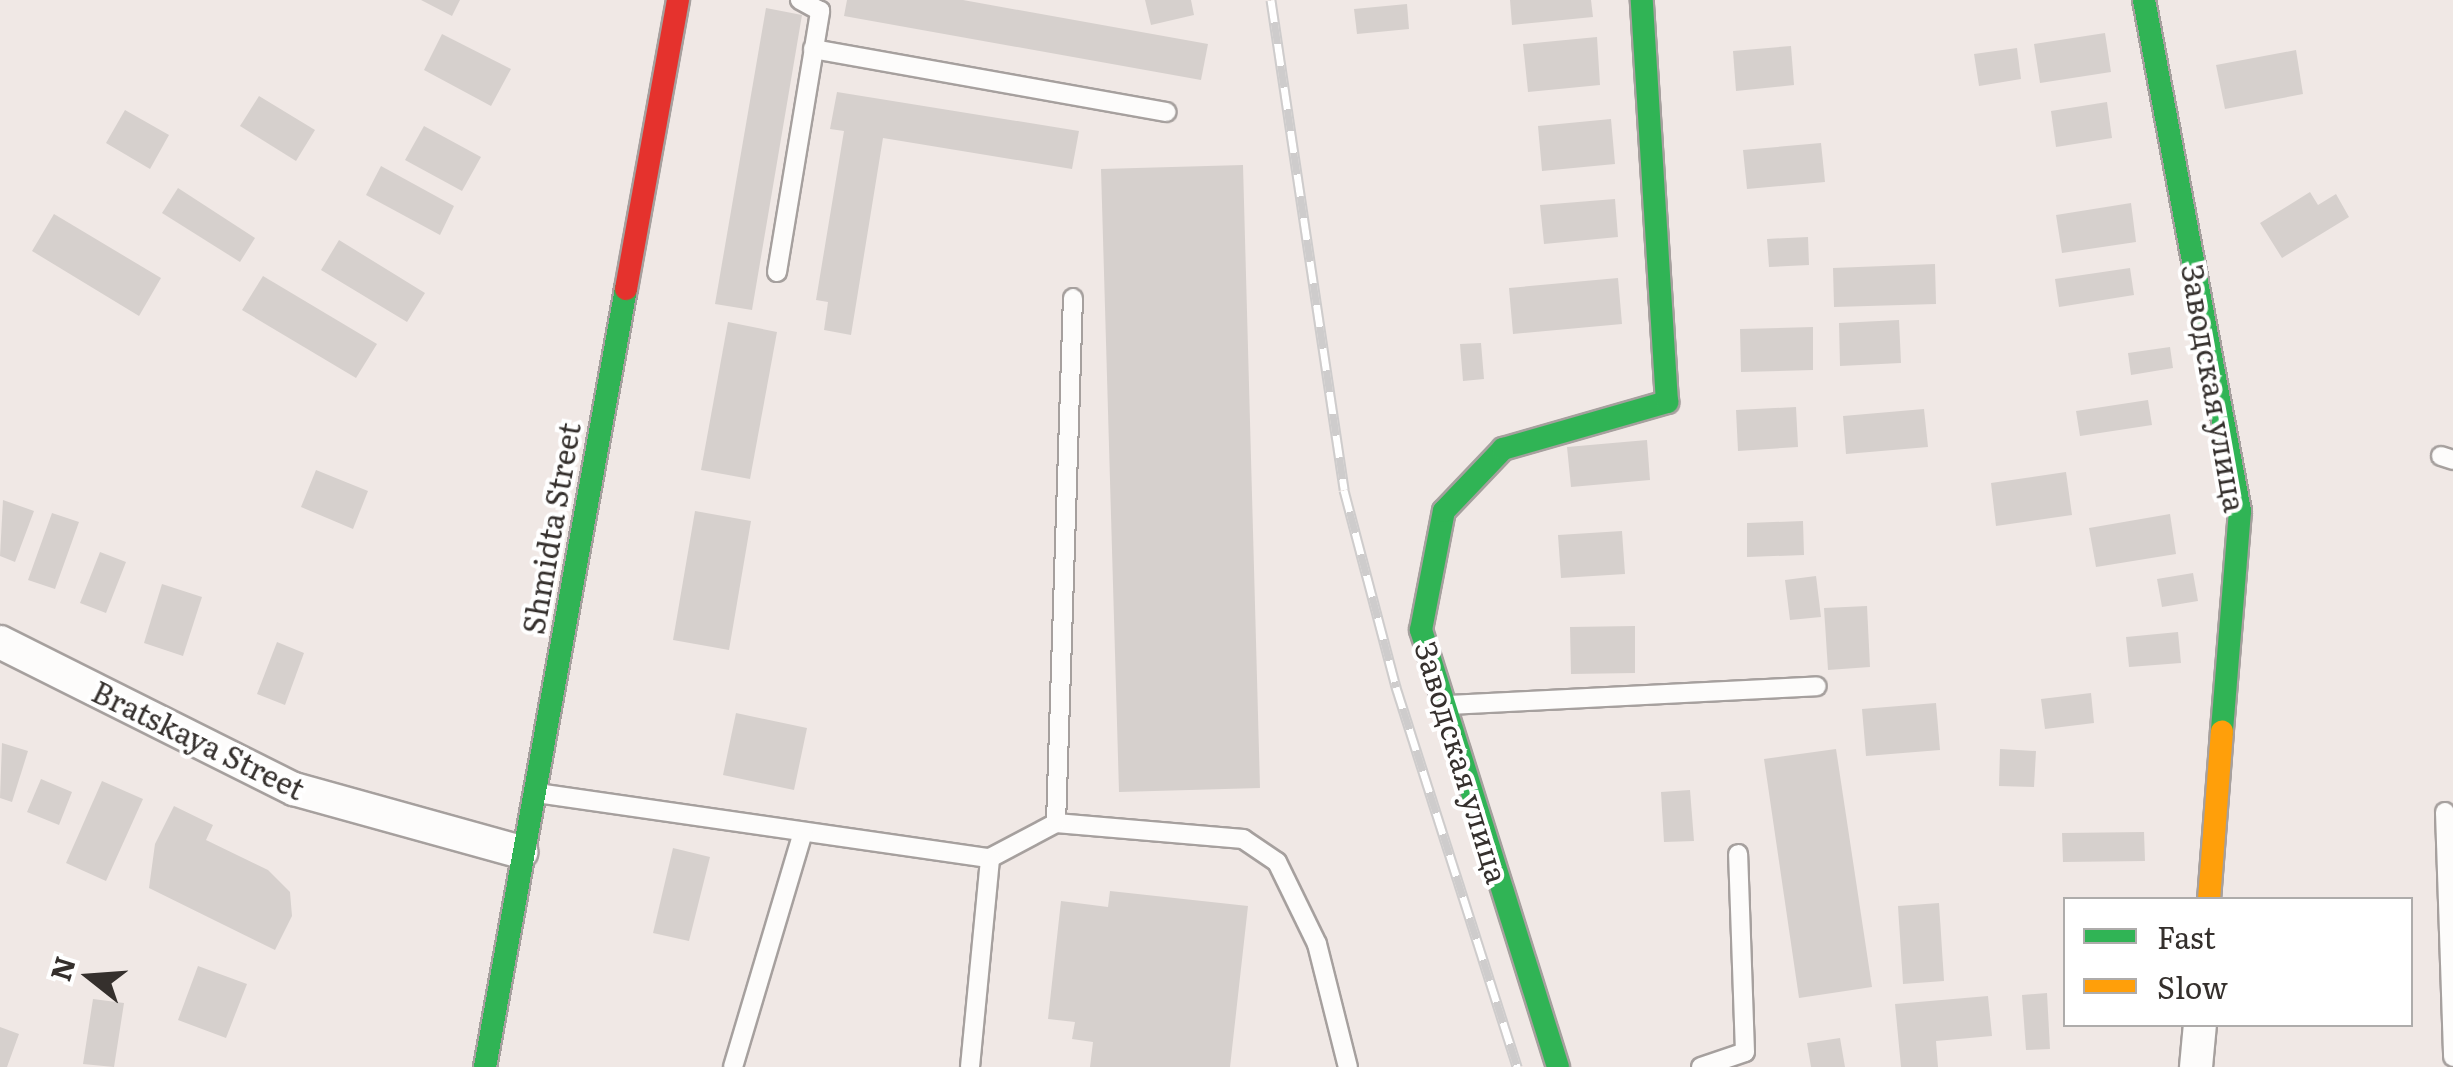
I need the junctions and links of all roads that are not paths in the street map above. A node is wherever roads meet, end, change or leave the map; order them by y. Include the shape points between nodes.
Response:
1 (678, 0) edge
2 (800, 0) edge
3 (1642, 0) edge
4 (2144, 0) edge
5 (813, 49) junction
6 (1166, 112) dead end
7 (777, 272) dead end
8 (1073, 298) dead end
9 (0, 642) edge
10 (1817, 686) dead end
11 (1444, 706) junction
12 (532, 792) junction
13 (2445, 812) dead end
14 (1056, 823) junction
15 (803, 832) junction
16 (521, 852) junction
17 (1738, 854) dead end
18 (990, 858) junction
19 (2209, 897) edge
20 (2200, 1027) edge
21 (2453, 1057) edge
22 (485, 1067) edge
23 (734, 1067) edge
24 (970, 1067) edge
25 (1348, 1067) edge
26 (1558, 1067) edge
27 (1702, 1067) edge
28 (2196, 1067) edge

1 - 12 street, Shmidta Street
2 - 5 lane via 820,11
3 - 11 street, Заводская улица via 1667,402 1503,448 1444,510 1420,630
4 - 19 street, Заводская улица via 2240,511
5 - 6 lane
5 - 7 lane
8 - 14 lane
9 - 16 street, Bratskaya Street via 294,789
10 - 11 lane
11 - 26 street, Заводская улица
12 - 15 lane
12 - 16 street, Shmidta Street
13 - 21 lane
14 - 18 lane
14 - 25 lane via 1243,839 1277,862 1317,944
15 - 18 lane
15 - 23 lane
16 - 22 street, Shmidta Street
17 - 27 lane via 1745,1052
18 - 24 lane
20 - 28 street

